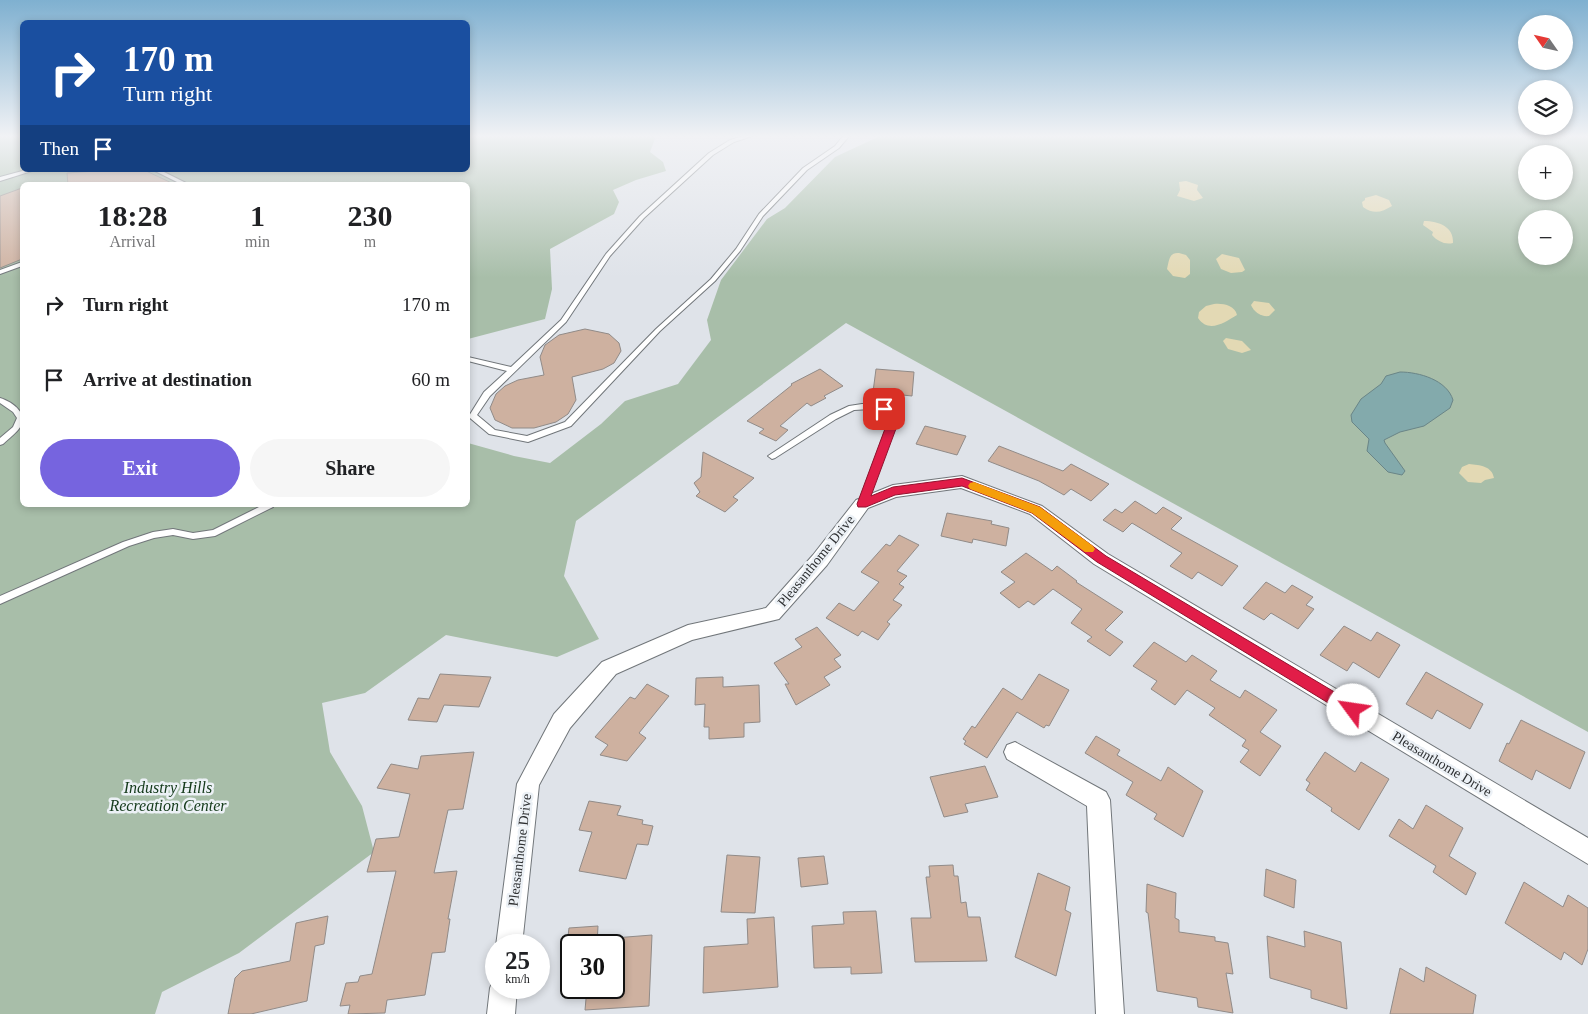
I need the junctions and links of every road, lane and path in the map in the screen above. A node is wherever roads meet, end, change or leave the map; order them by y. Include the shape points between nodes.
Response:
1 (679, 183) edge
2 (792, 183) edge
3 (20, 265) edge
4 (0, 272) edge
5 (470, 359) edge
6 (513, 370) junction
7 (0, 400) edge
8 (20, 416) edge
9 (20, 420) edge
10 (0, 442) edge
11 (772, 456) dead end
12 (862, 504) junction
13 (266, 507) edge
14 (0, 600) edge
15 (1015, 752) dead end
16 (1588, 852) edge
17 (510, 934) edge
18 (503, 999) edge
19 (501, 1014) edge
20 (1110, 1014) edge

1 - 6 lane via 642,217 608,255 564,321
2 - 6 lane via 761,215 713,280 658,330 568,424 528,439 492,432 473,416 487,394
3 - 4 lane
5 - 6 lane
7 - 8 lane
9 - 10 lane
11 - 12 lane via 842,410 872,405 884,409 891,415 891,426
12 - 16 street, Pleasanthome Drive via 893,491 962,482 1036,510 1101,559
12 - 17 street, Pleasanthome Drive via 820,560 772,614 688,633 609,668 562,721 528,784
13 - 14 lane via 215,533 193,536 173,532 126,544
15 - 20 street via 1098,800
18 - 19 street

